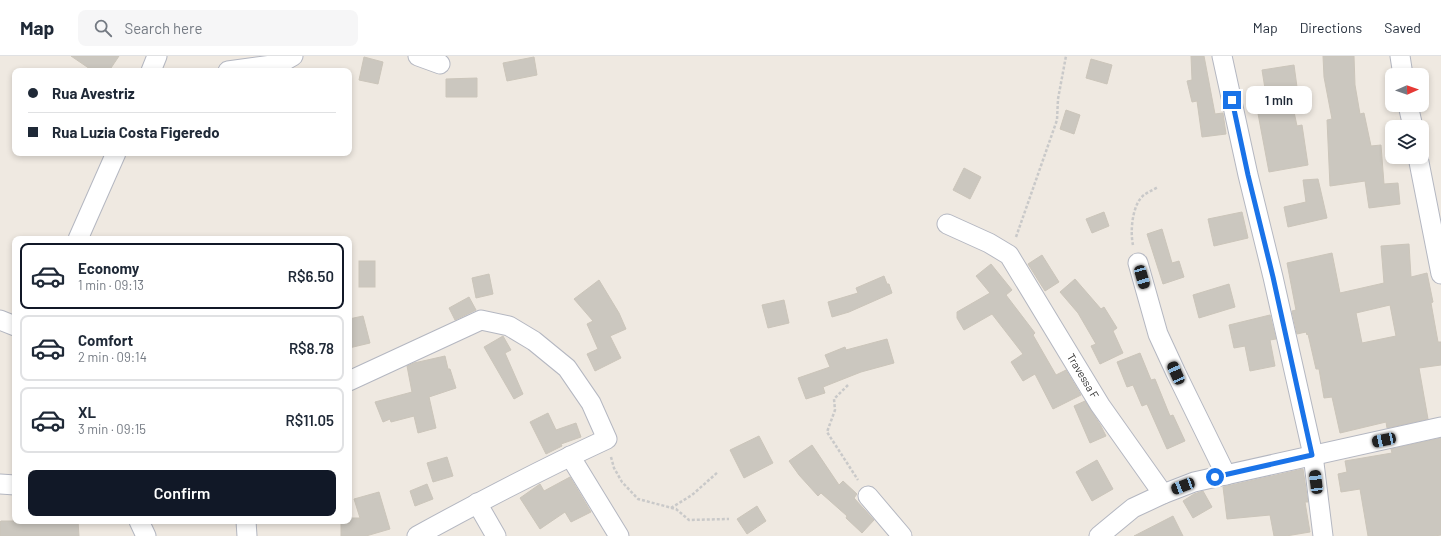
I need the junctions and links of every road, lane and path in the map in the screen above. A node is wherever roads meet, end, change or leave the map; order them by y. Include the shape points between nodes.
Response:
1 (156, 56) edge
2 (293, 56) edge
3 (418, 56) edge
4 (1066, 56) edge
5 (1222, 56) edge
6 (1400, 56) edge
7 (440, 64) dead end
8 (152, 68) edge
9 (250, 68) edge
10 (1402, 68) edge
11 (115, 156) edge
12 (1419, 164) edge
13 (1158, 187) dead end
14 (947, 224) dead end
15 (79, 236) edge
16 (1010, 255) junction
17 (1138, 263) joint
18 (1441, 274) edge
19 (0, 320) edge
20 (12, 325) edge
21 (352, 380) edge
22 (848, 385) dead end
23 (1441, 427) edge
24 (607, 439) junction
25 (1312, 455) junction
26 (570, 456) junction
27 (718, 472) dead end
28 (1226, 475) junction
29 (0, 484) edge
30 (12, 485) edge
31 (1163, 494) junction
32 (868, 496) joint
33 (477, 503) junction
34 (670, 508) junction
35 (729, 518) dead end
36 (140, 524) edge
37 (246, 524) edge
38 (146, 536) edge
39 (247, 536) edge
40 (417, 536) edge
41 (496, 536) edge
42 (619, 536) edge
43 (902, 536) edge
44 (1099, 536) edge
45 (1323, 536) edge

1 - 8 street
2 - 9 street via 279,64
3 - 7 street
4 - 16 path via 1057,120
5 - 25 street
6 - 10 street
11 - 15 street
12 - 18 street
13 - 17 path via 1142,196 1133,213 1132,239
14 - 16 street
16 - 31 street, Travessa F via 1100,405
17 - 28 street via 1158,334
19 - 20 street
21 - 24 street via 481,320 509,326 534,341 567,368 590,403
22 - 32 path via 834,399 835,410 828,432
23 - 25 street
24 - 26 street
24 - 34 path via 614,468 622,482 638,499
25 - 28 street
25 - 45 street
26 - 33 street
26 - 42 street
27 - 34 path via 692,495
28 - 31 street via 1194,482
29 - 30 street
31 - 44 street via 1133,508
32 - 43 street
33 - 40 street
33 - 41 street
34 - 35 path via 676,509 690,520
36 - 38 street
37 - 39 street

